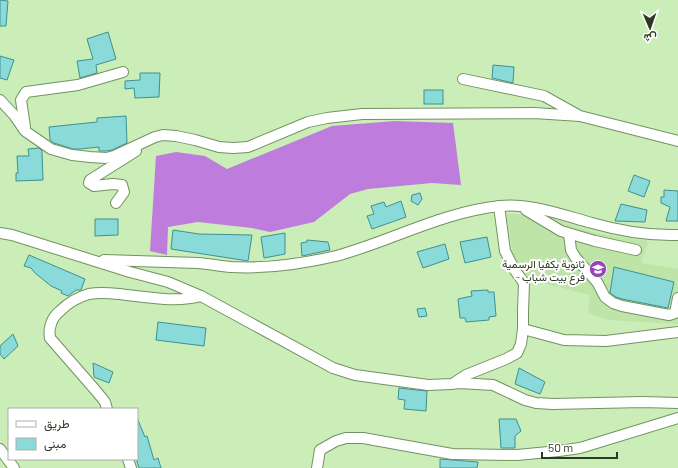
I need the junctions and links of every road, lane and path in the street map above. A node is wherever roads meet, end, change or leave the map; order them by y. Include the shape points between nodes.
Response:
1 (123, 72) dead end
2 (463, 79) dead end
3 (0, 100) edge
4 (580, 116) junction
5 (25, 131) junction
6 (155, 136) junction
7 (678, 141) edge
8 (116, 203) dead end
9 (498, 206) junction
10 (521, 206) junction
11 (0, 233) edge
12 (569, 234) junction
13 (678, 235) edge
14 (636, 250) dead end
15 (89, 260) junction
16 (202, 296) junction
17 (678, 298) edge
18 (523, 329) junction
19 (678, 332) edge
20 (451, 384) junction
21 (678, 403) edge
22 (107, 408) edge
23 (678, 418) edge
24 (0, 449) edge
25 (8, 460) edge
26 (317, 468) edge

1 - 5 street via 78,85 26,92 21,104
2 - 4 street via 544,96
3 - 5 street
4 - 6 street via 534,113 362,114 308,122 248,147 232,148 219,148 176,136
4 - 7 street
5 - 6 street via 51,150 106,158
6 - 8 street via 125,159 90,180 89,184 94,186 122,185 124,192
9 - 10 street
9 - 15 street via 440,219 335,256 280,266 232,267
9 - 18 street via 505,251 524,284
10 - 12 street
10 - 13 street via 546,210 614,229
11 - 15 street
12 - 14 street
12 - 17 street via 571,250 575,257 605,297 613,303 669,315 675,313
15 - 16 street via 168,282
16 - 20 street via 333,368 355,375 428,385
16 - 22 street via 186,299 90,294 66,305 56,314 50,326 50,338 97,392
18 - 19 street via 564,340 599,341
18 - 20 street via 517,353
20 - 21 street via 493,385 536,403
23 - 26 street via 580,448 517,455 452,454 363,438 346,438 320,450
24 - 25 street

